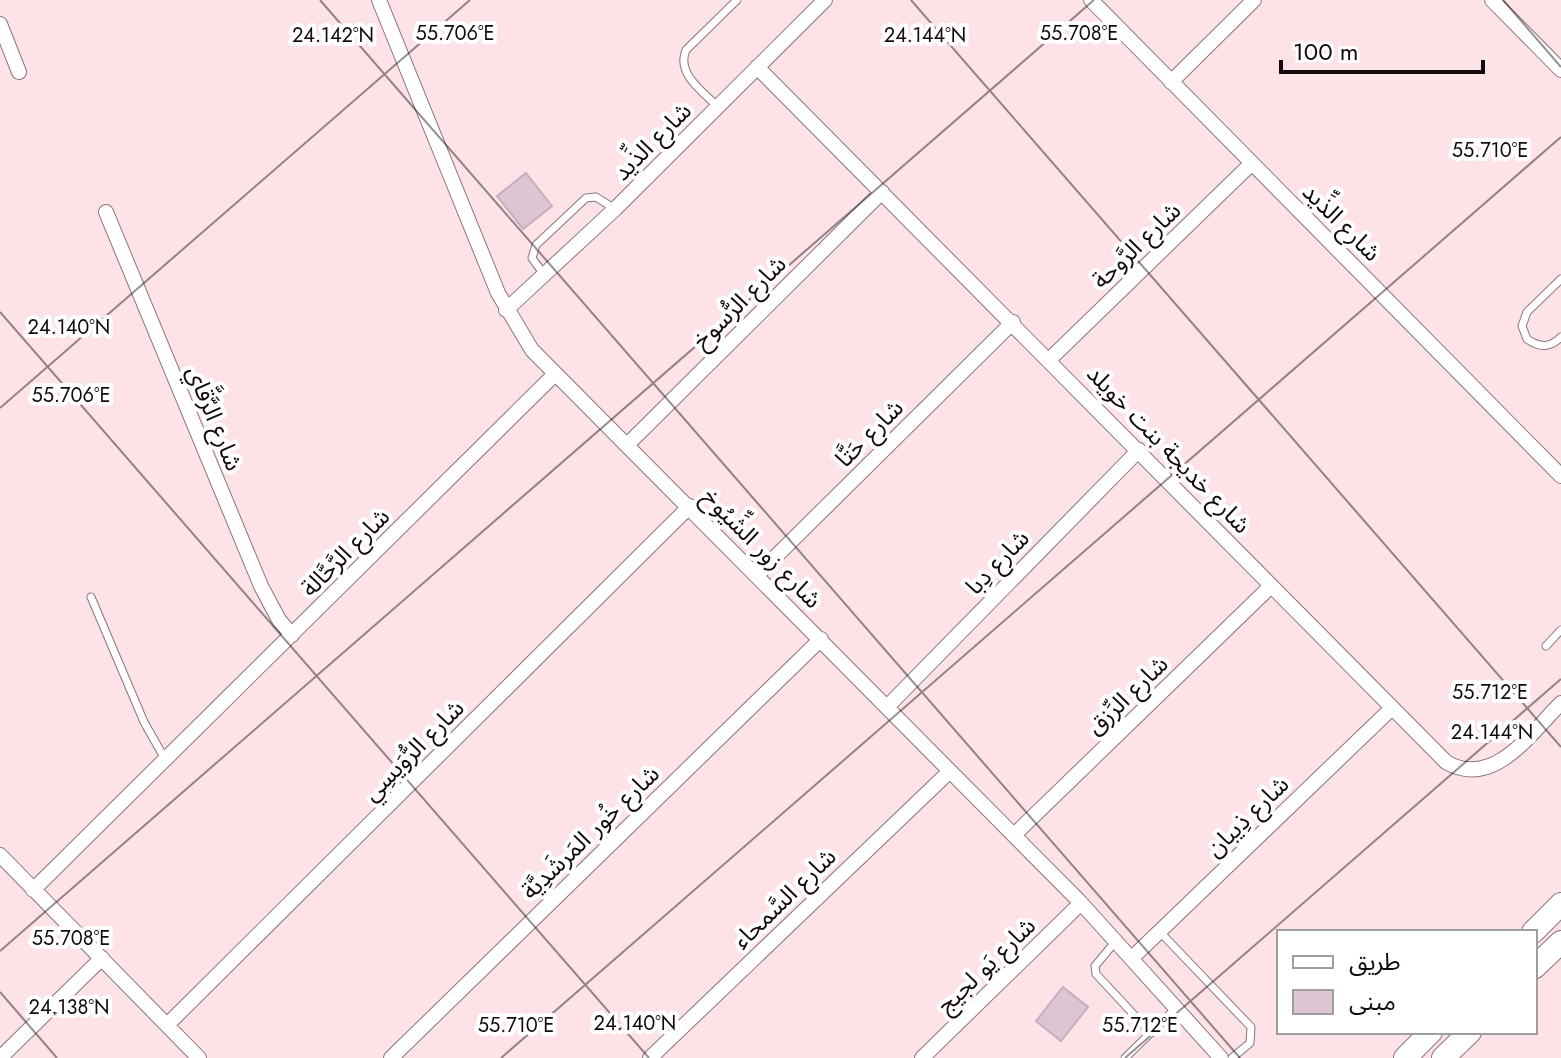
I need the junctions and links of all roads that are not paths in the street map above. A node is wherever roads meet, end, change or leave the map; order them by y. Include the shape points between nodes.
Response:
1 (379, 0) edge
2 (737, 0) edge
3 (825, 0) edge
4 (1091, 0) edge
5 (1254, 0) edge
6 (1492, 0) edge
7 (0, 24) edge
8 (757, 67) junction
9 (1561, 70) edge
10 (19, 72) dead end
11 (1171, 82) junction
12 (717, 106) junction
13 (1252, 163) junction
14 (882, 192) junction
15 (615, 209) junction
16 (106, 212) dead end
17 (545, 276) junction
18 (1561, 279) edge
19 (506, 310) junction
20 (1013, 322) junction
21 (1561, 337) edge
22 (1050, 359) junction
23 (555, 374) junction
24 (628, 444) junction
25 (1139, 450) junction
26 (1558, 467) edge
27 (690, 506) junction
28 (757, 575) junction
29 (1271, 586) junction
30 (91, 597) dead end
31 (1561, 630) edge
32 (292, 635) junction
33 (821, 639) junction
34 (1546, 646) dead end
35 (1561, 703) edge
36 (888, 706) junction
37 (1392, 708) junction
38 (167, 761) junction
39 (950, 771) junction
40 (1014, 835) junction
41 (0, 855) edge
42 (33, 890) junction
43 (1081, 903) junction
44 (1561, 904) edge
45 (1535, 930) edge
46 (1159, 931) junction
47 (1117, 941) junction
48 (1561, 942) edge
49 (1133, 957) junction
50 (102, 958) junction
51 (1537, 965) edge
52 (1178, 1007) junction
53 (167, 1025) junction
54 (1151, 1033) junction
55 (1429, 1034) edge
56 (1468, 1034) edge
57 (0, 1058) edge
58 (199, 1058) edge
59 (391, 1058) edge
60 (650, 1058) edge
61 (922, 1058) edge
62 (1125, 1058) edge
63 (1221, 1058) edge
64 (1232, 1058) edge
65 (1405, 1058) edge
66 (1443, 1058) edge

1 - 19 street, شارع زور الشِّيُوخ
2 - 12 lane via 682,60 687,75
3 - 8 street, شارع الذِّيد
4 - 11 street, شارع الذِّيد
5 - 11 street
6 - 9 street
7 - 10 street
8 - 12 street, شارع الذِّيد
8 - 14 street, شارع خديجة بنت خويلد
11 - 13 street, شارع الذِّيد
12 - 15 street, شارع الذِّيد
13 - 22 street, شارع الرَّوحة
13 - 26 street, شارع الذِّيد
14 - 20 street, شارع خديجة بنت خويلد
14 - 24 street, شارع الرُّسوخ
15 - 17 street, شارع الذِّيد
15 - 17 lane via 596,197 586,198 536,245 532,258
16 - 32 street, شارع الرَّقَّاي via 261,586
17 - 19 street, شارع الذِّيد
18 - 21 lane via 1527,312 1522,326 1527,339 1540,346
19 - 23 street, شارع زور الشِّيُوخ
20 - 22 street, شارع خديجة بنت خويلد
20 - 28 street, شارع حَتَّا
22 - 25 street, شارع خديجة بنت خويلد
23 - 24 street, شارع زور الشِّيُوخ
23 - 32 street, شارع الرَّحَّالة
24 - 27 street, شارع زور الشِّيُوخ
25 - 29 street, شارع خديجة بنت خويلد
25 - 36 street, شارع دِبا
27 - 28 street, شارع زور الشِّيُوخ
27 - 53 street, شارع الرُّوَيسِي
28 - 33 street, شارع زور الشِّيُوخ
29 - 37 street, شارع خديجة بنت خويلد
29 - 40 street, شارع الرِّزق
30 - 38 lane via 149,732
31 - 34 lane
32 - 38 street, شارع الرَّحَّالة
33 - 36 street, شارع زور الشِّيُوخ
33 - 59 street, شارع خُور المَرشَدِيَّة
35 - 37 street, شارع خديجة بنت خويلد via 1506,757 1473,771 1446,762
36 - 39 street, شارع زور الشِّيُوخ
37 - 46 street, شارع ذِيبان
38 - 42 street, شارع الرَّحَّالة
39 - 40 street, شارع زور الشِّيُوخ
39 - 60 street, شارع السَّمحاء
40 - 43 street, شارع زور الشِّيُوخ
41 - 42 street
42 - 50 street
43 - 47 street, شارع زور الشِّيُوخ
43 - 61 street, شارع يَو لجيج
44 - 45 main road
46 - 49 street, شارع ذِيبان
46 - 64 lane via 1251,1027 1250,1043
47 - 49 street, شارع زور الشِّيُوخ
47 - 54 lane via 1095,966 1096,974
48 - 51 main road
49 - 52 street, شارع زور الشِّيُوخ
50 - 53 street
50 - 57 street
52 - 54 lane
52 - 63 street, شارع زور الشِّيُوخ
53 - 58 street
54 - 62 lane
55 - 65 main road
56 - 66 main road

